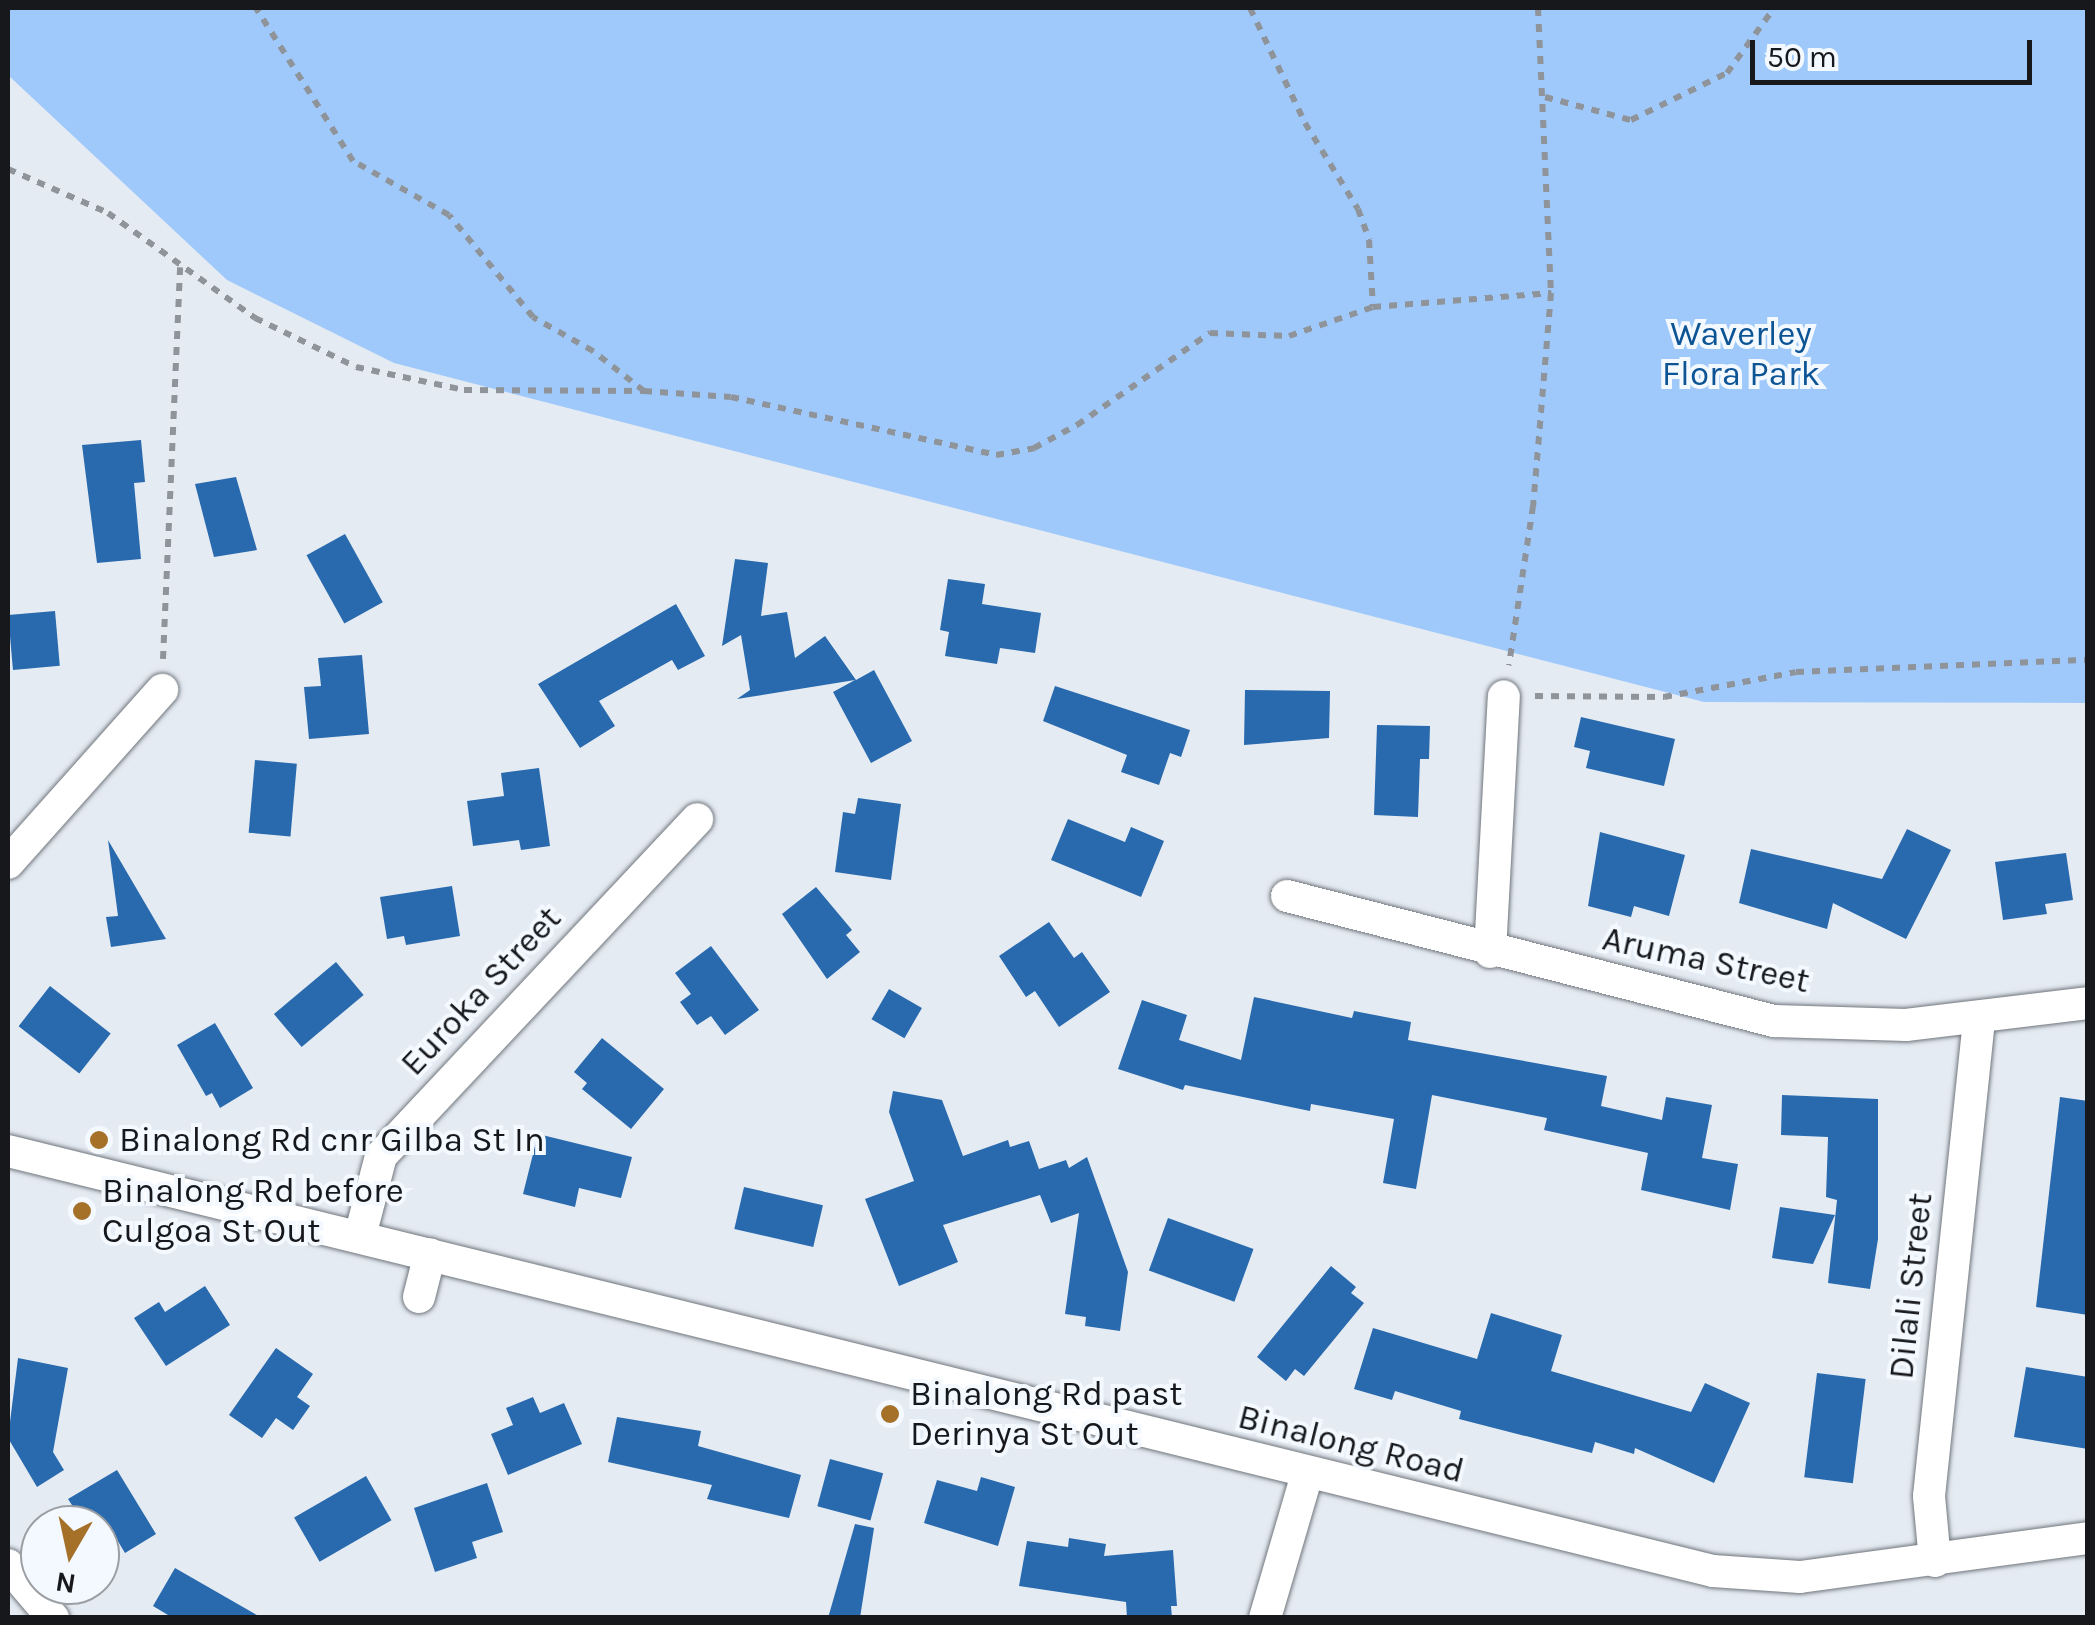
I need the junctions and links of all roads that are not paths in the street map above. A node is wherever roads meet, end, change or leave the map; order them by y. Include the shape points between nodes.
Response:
1 (162, 690) road end
2 (1504, 696) road end
3 (697, 820) dead end
4 (8, 863) edge
5 (1287, 896) dead end
6 (1490, 952) junction
7 (2088, 1003) edge
8 (1979, 1019) junction
9 (8, 1150) edge
10 (360, 1236) junction
11 (430, 1254) junction
12 (419, 1296) dead end
13 (1307, 1474) junction
14 (2088, 1538) edge
15 (1935, 1562) junction
16 (8, 1565) edge
17 (54, 1618) edge
18 (1264, 1618) edge

1 - 4 street
2 - 6 street
3 - 10 street, Euroka Street via 380,1156
5 - 6 street, Aruma Street
6 - 8 street, Aruma Street via 1774,1020 1859,1026
7 - 8 street, Aruma Street
8 - 15 street, Dilali Street via 1930,1496
9 - 10 street, Binalong Road
10 - 11 street, Binalong Road
11 - 12 street
11 - 13 street, Binalong Road
13 - 15 street, Binalong Road via 1713,1572 1800,1577
13 - 18 street
14 - 15 street, Binalong Road
16 - 17 street

